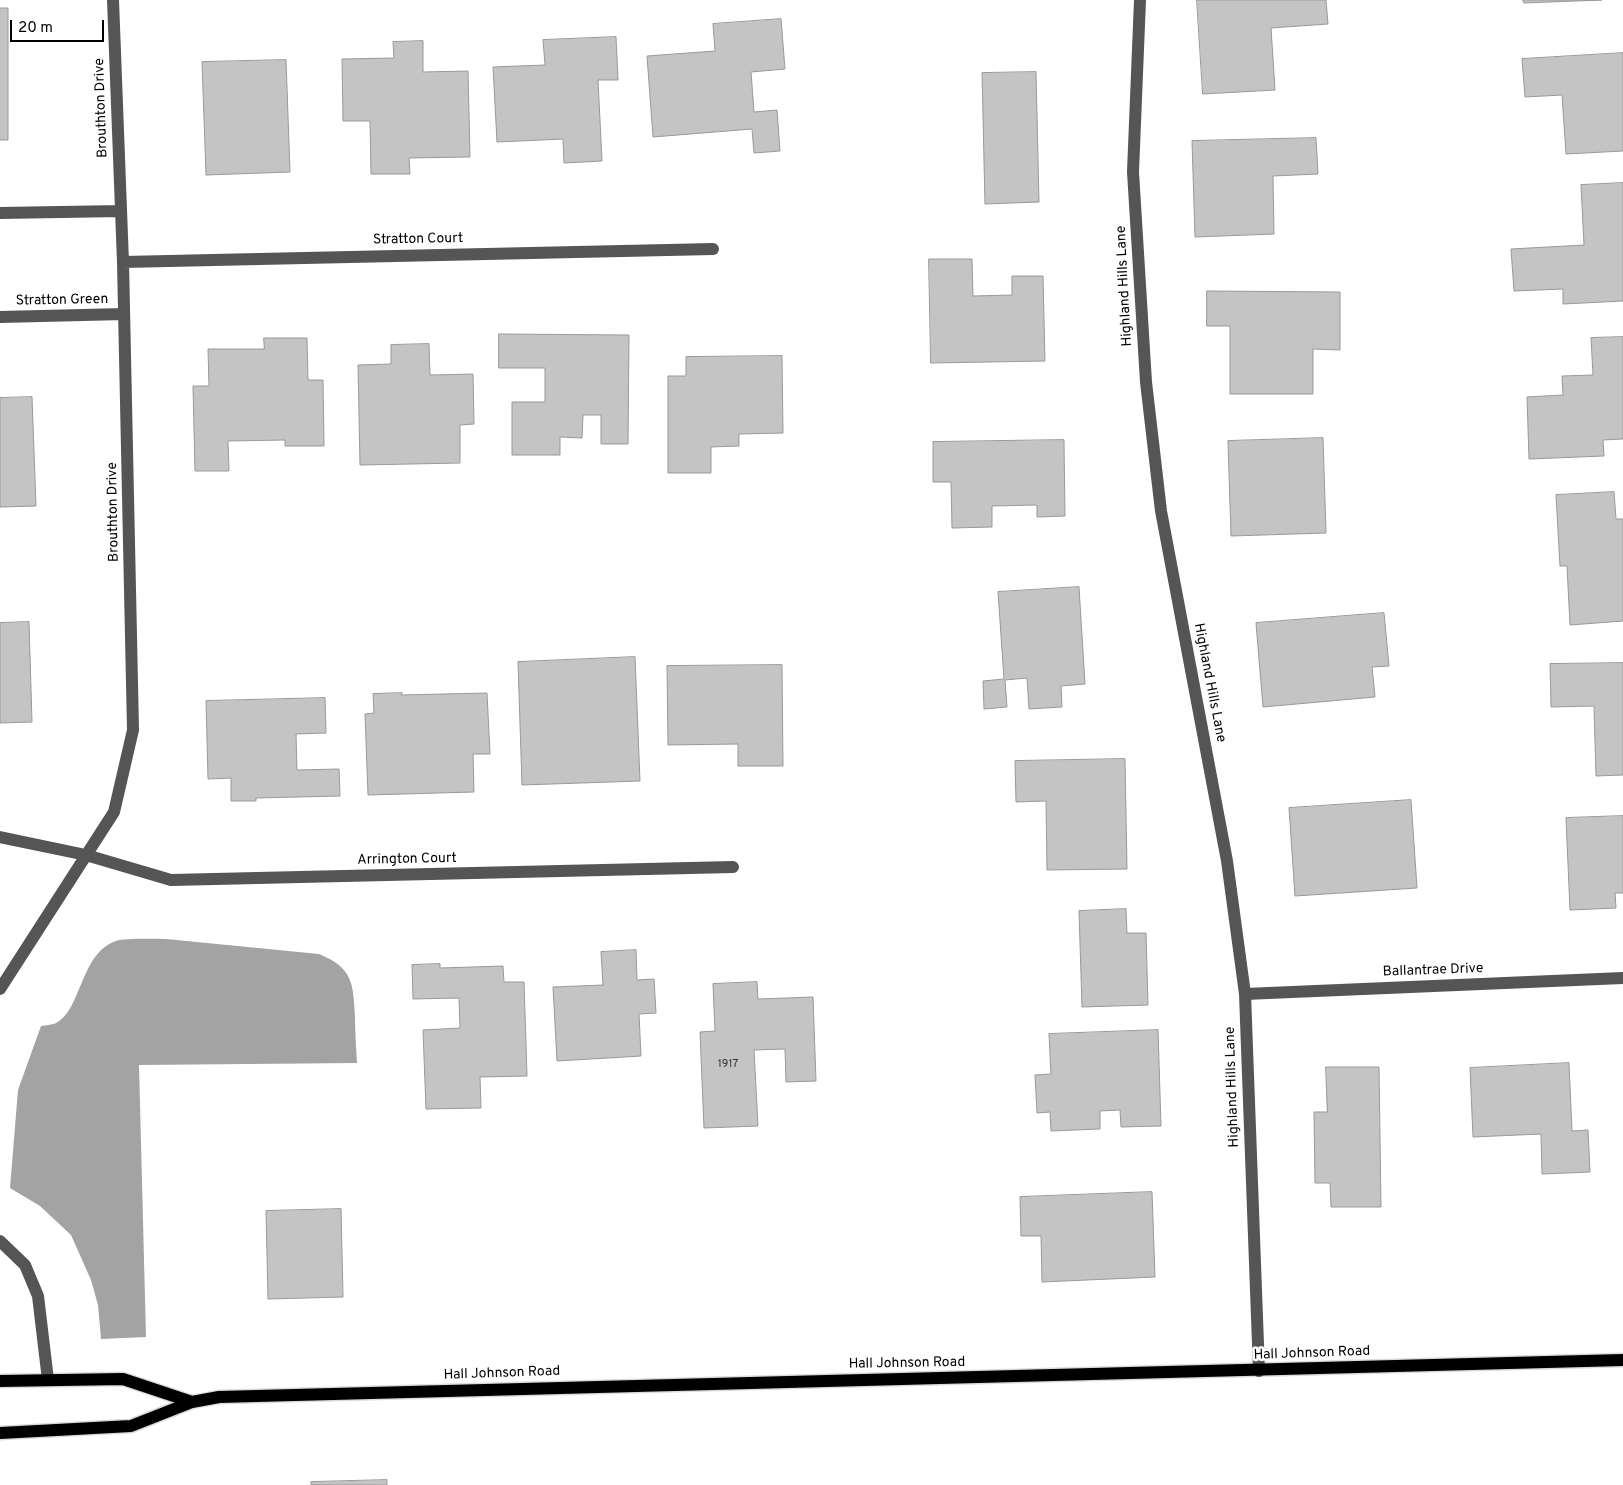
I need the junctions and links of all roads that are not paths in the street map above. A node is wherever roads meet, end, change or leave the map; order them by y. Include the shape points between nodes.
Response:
1 (113, 0) edge
2 (1140, 0) edge
3 (121, 211) junction
4 (0, 213) edge
5 (713, 249) dead end
6 (123, 262) junction
7 (124, 314) junction
8 (0, 317) edge
9 (0, 837) edge
10 (86, 855) junction
11 (733, 867) dead end
12 (1623, 978) edge
13 (1, 985) edge
14 (1245, 994) junction
15 (0, 1241) edge
16 (1623, 1360) edge
17 (1259, 1371) junction
18 (48, 1380) junction
19 (0, 1381) edge
20 (192, 1402) junction
21 (0, 1432) edge

1 - 3 street, Brouthton Drive
2 - 14 street, Highland Hills Lane via 1134,172 1146,382 1161,511 1227,861
3 - 4 street
3 - 6 street, Brouthton Drive
5 - 6 street, Stratton Court
6 - 7 street, Brouthton Drive
7 - 8 street, Stratton Green
7 - 10 street, Brouthton Drive via 133,730 114,812
9 - 10 street, Arrington Court
10 - 11 street, Arrington Court via 172,880
10 - 13 street, Brouthton Drive
12 - 14 street, Ballantrae Drive
14 - 17 street, Highland Hills Lane
15 - 18 street via 25,1265 38,1296
16 - 17 main road, Hall Johnson Road
17 - 20 main road, Hall Johnson Road via 667,1384 220,1397
18 - 19 main road, Hall Johnson Road
18 - 20 main road, Hall Johnson Road via 123,1379
20 - 21 main road, Hall Johnson Road via 131,1426

